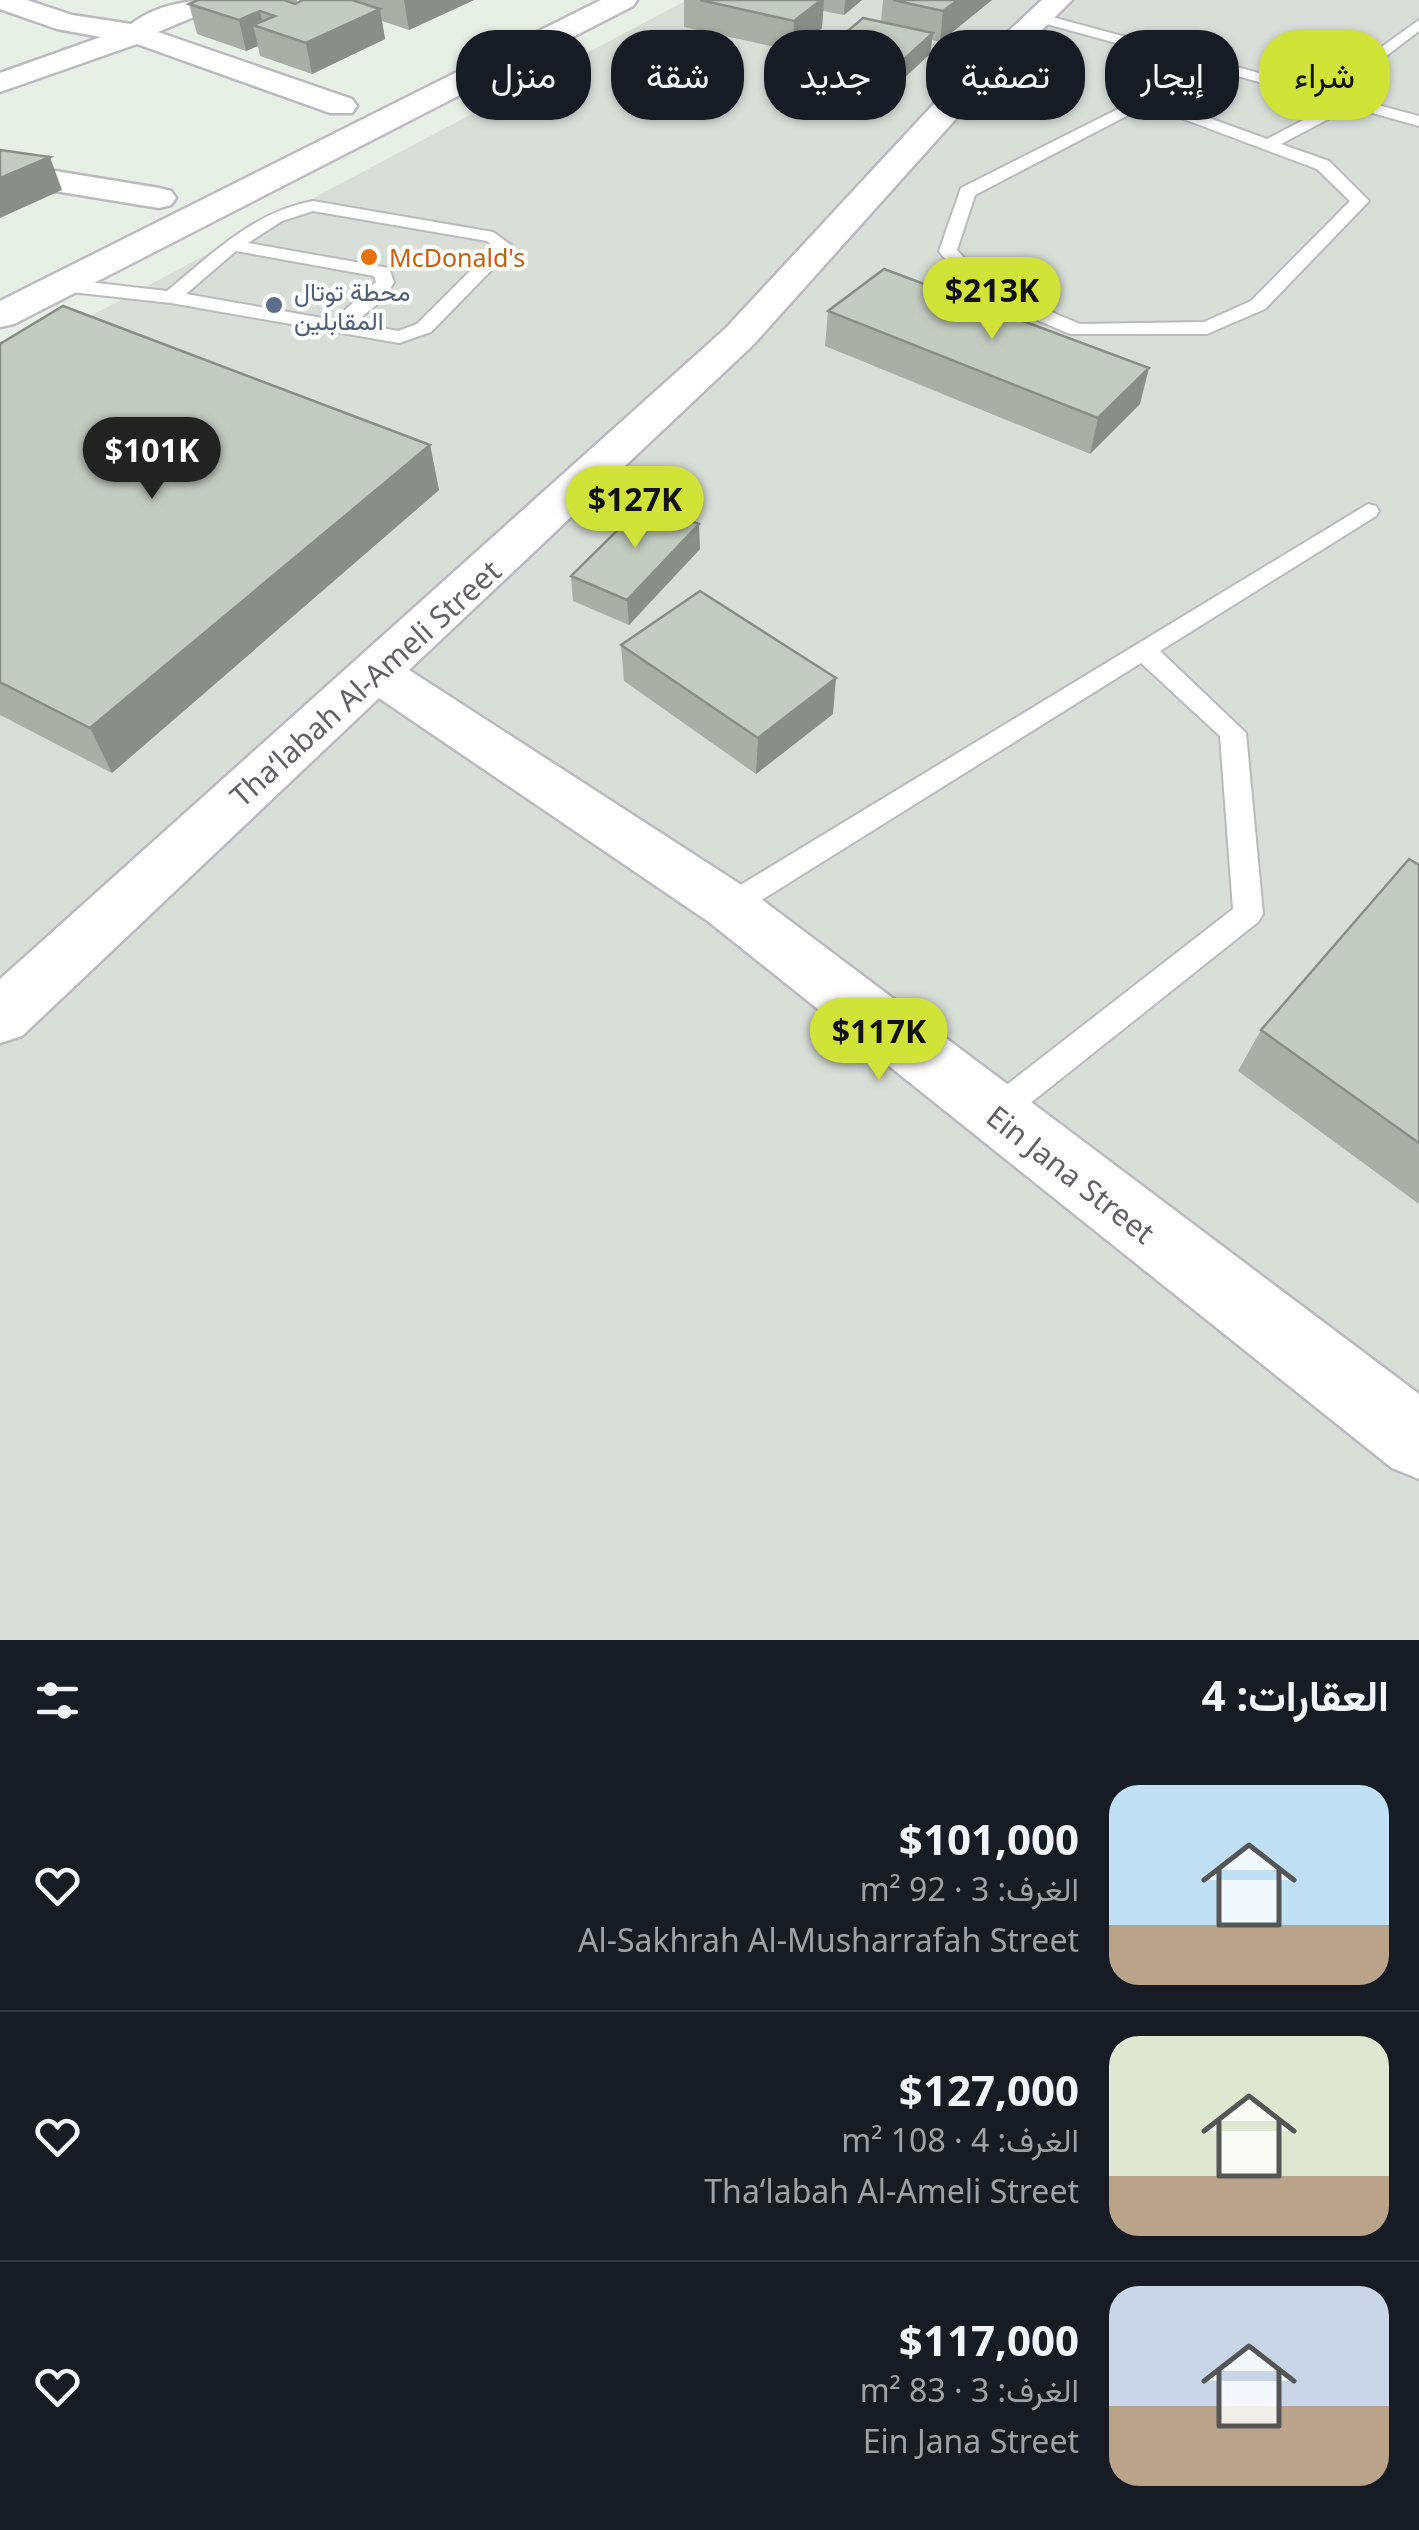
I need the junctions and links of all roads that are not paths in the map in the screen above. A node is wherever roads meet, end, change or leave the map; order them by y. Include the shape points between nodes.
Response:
1 (0, 0) edge
2 (210, 0) edge
3 (560, 0) edge
4 (623, 0) edge
5 (1048, 8) edge
6 (1419, 24) edge
7 (136, 34) junction
8 (1390, 46) edge
9 (439, 58) dead end
10 (1259, 73) edge
11 (0, 84) edge
12 (374, 90) dead end
13 (341, 106) junction
14 (1390, 112) edge
15 (1314, 120) edge
16 (1419, 121) edge
17 (308, 122) dead end
18 (1267, 145) junction
19 (0, 172) edge
20 (192, 181) dead end
21 (159, 198) junction
22 (106, 223) dead end
23 (236, 246) junction
24 (62, 285) junction
25 (170, 297) junction
26 (0, 316) edge
27 (337, 327) junction
28 (1368, 511) dead end
29 (1144, 651) junction
30 (376, 672) junction
31 (729, 906) junction
32 (0, 1017) edge
33 (993, 1114) junction
34 (1419, 1441) edge

1 - 7 street via 67,22
2 - 7 street
3 - 9 street
4 - 24 street
5 - 10 lane
5 - 30 street, Tha‘labah Al-Ameli Street via 740,336
6 - 8 lane
7 - 11 street
7 - 13 street
12 - 13 street
13 - 17 street
14 - 16 lane
15 - 18 lane
18 - 18 lane via 1168,108 1136,105 967,192 948,251 981,289 1077,330 1207,328 1258,305 1360,201 1324,166
19 - 21 street
20 - 21 street
21 - 22 street
23 - 25 lane
23 - 27 lane via 382,272 378,294
23 - 27 lane via 276,214 313,206 493,237 506,247 412,335
24 - 25 lane
24 - 26 street
25 - 27 lane
28 - 29 lane
29 - 31 lane
29 - 33 lane via 1233,733 1248,914
30 - 31 street, Ein Jana Street
30 - 32 street, Tha‘labah Al-Ameli Street
31 - 33 street, Ein Jana Street
33 - 34 street, Ein Jana Street

